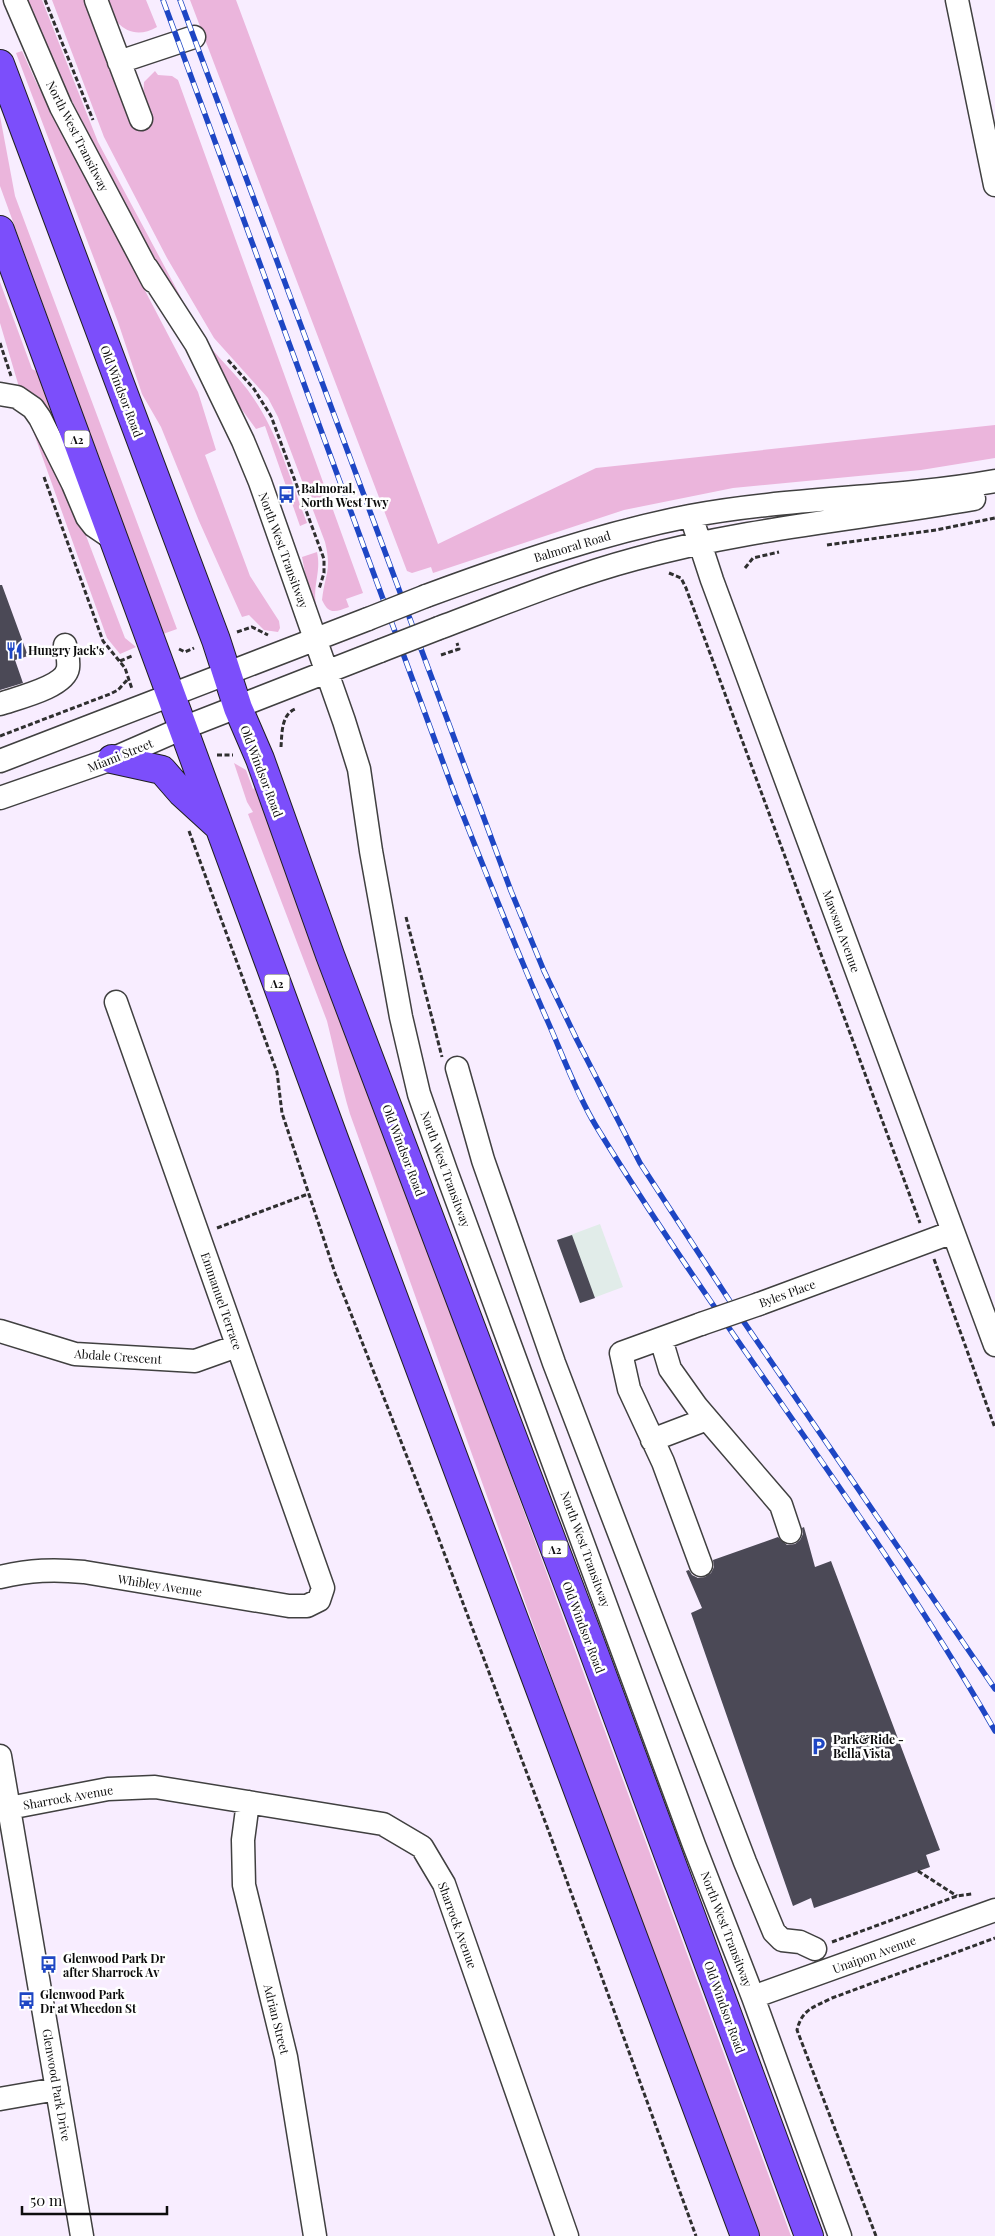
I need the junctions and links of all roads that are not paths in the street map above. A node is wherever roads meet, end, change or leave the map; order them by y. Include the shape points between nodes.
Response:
1 (15, 0) edge
2 (96, 0) edge
3 (957, 0) edge
4 (194, 37) dead end
5 (120, 62) junction
6 (0, 64) edge
7 (141, 119) dead end
8 (995, 184) edge
9 (0, 230) edge
10 (8, 396) edge
11 (995, 481) edge
12 (995, 495) edge
13 (691, 516) junction
14 (113, 538) junction
15 (700, 544) junction
16 (310, 642) junction
17 (65, 645) dead end
18 (322, 674) junction
19 (227, 675) junction
20 (171, 696) junction
21 (0, 704) edge
22 (238, 708) junction
23 (183, 728) junction
24 (112, 759) junction
25 (0, 761) edge
26 (0, 798) edge
27 (220, 828) junction
28 (116, 1002) dead end
29 (457, 1068) dead end
30 (953, 1232) junction
31 (0, 1331) edge
32 (660, 1339) junction
33 (995, 1345) edge
34 (237, 1346) junction
35 (707, 1419) junction
36 (652, 1440) junction
37 (790, 1532) dead end
38 (701, 1565) dead end
39 (0, 1577) edge
40 (319, 1600) joint
41 (0, 1756) edge
42 (248, 1802) junction
43 (9, 1808) junction
44 (995, 1910) edge
45 (815, 1949) road end
46 (753, 1998) junction
47 (58, 2089) junction
48 (0, 2099) edge
49 (82, 2236) edge
50 (315, 2236) edge
51 (567, 2236) edge
52 (745, 2236) edge
53 (809, 2236) edge
54 (840, 2236) edge

1 - 16 street, North West Transitway via 61,107 146,268 234,457
2 - 5 street
3 - 8 street
4 - 5 street
5 - 7 street
6 - 19 highway, Old Windsor Road / A2
9 - 14 highway, A2
10 - 14 street via 33,408 87,517 94,526
11 - 13 street, Balmoral Road via 777,503
12 - 15 street via 775,528
13 - 15 street, Mawson Avenue
13 - 16 street, Balmoral Road, bridge via 614,532 521,562
14 - 20 highway, A2
15 - 18 street, bridge via 558,583
15 - 30 street, Mawson Avenue
16 - 18 street, North West Transitway
16 - 19 street, Balmoral Road
17 - 21 street via 68,670 62,680
18 - 22 street
18 - 46 street, North West Transitway via 359,770 401,1017 419,1094
19 - 20 street, Balmoral Road
19 - 22 highway, Old Windsor Road / A2
20 - 23 highway, A2
20 - 25 street
22 - 23 street, Miami Street
22 - 53 highway, Old Windsor Road / A2 via 260,759 327,946 587,1634
23 - 24 street, Miami Street
23 - 27 highway, A2
24 - 26 street, Miami Street
24 - 27 highway via 162,770
27 - 52 highway, A2
28 - 34 street, Emmanuel Terrace
29 - 45 street via 483,1160 554,1363 745,1862 774,1932 782,1940 800,1942
30 - 32 street, Byles Place, bridge
30 - 33 street, Mawson Avenue
31 - 34 street, Abdale Crescent via 75,1354 195,1361
32 - 35 street via 670,1369
32 - 36 street, Byles Place via 620,1353 629,1389
34 - 40 street, Emmanuel Terrace via 319,1574 323,1588
35 - 36 street
35 - 37 street via 780,1505
36 - 38 street
39 - 40 street, Whibley Avenue via 51,1569 289,1606 307,1606
41 - 43 street, Glenwood Park Drive
42 - 43 street, Sharrock Avenue via 155,1787 132,1787
42 - 50 street, Adrian Street via 243,1840 244,1885 286,2056
42 - 51 street, Sharrock Avenue via 383,1824 422,1847 444,1884
43 - 47 street, Glenwood Park Drive
44 - 46 street, Unaipon Avenue
46 - 54 street, North West Transitway
47 - 48 street
47 - 49 street, Glenwood Park Drive

